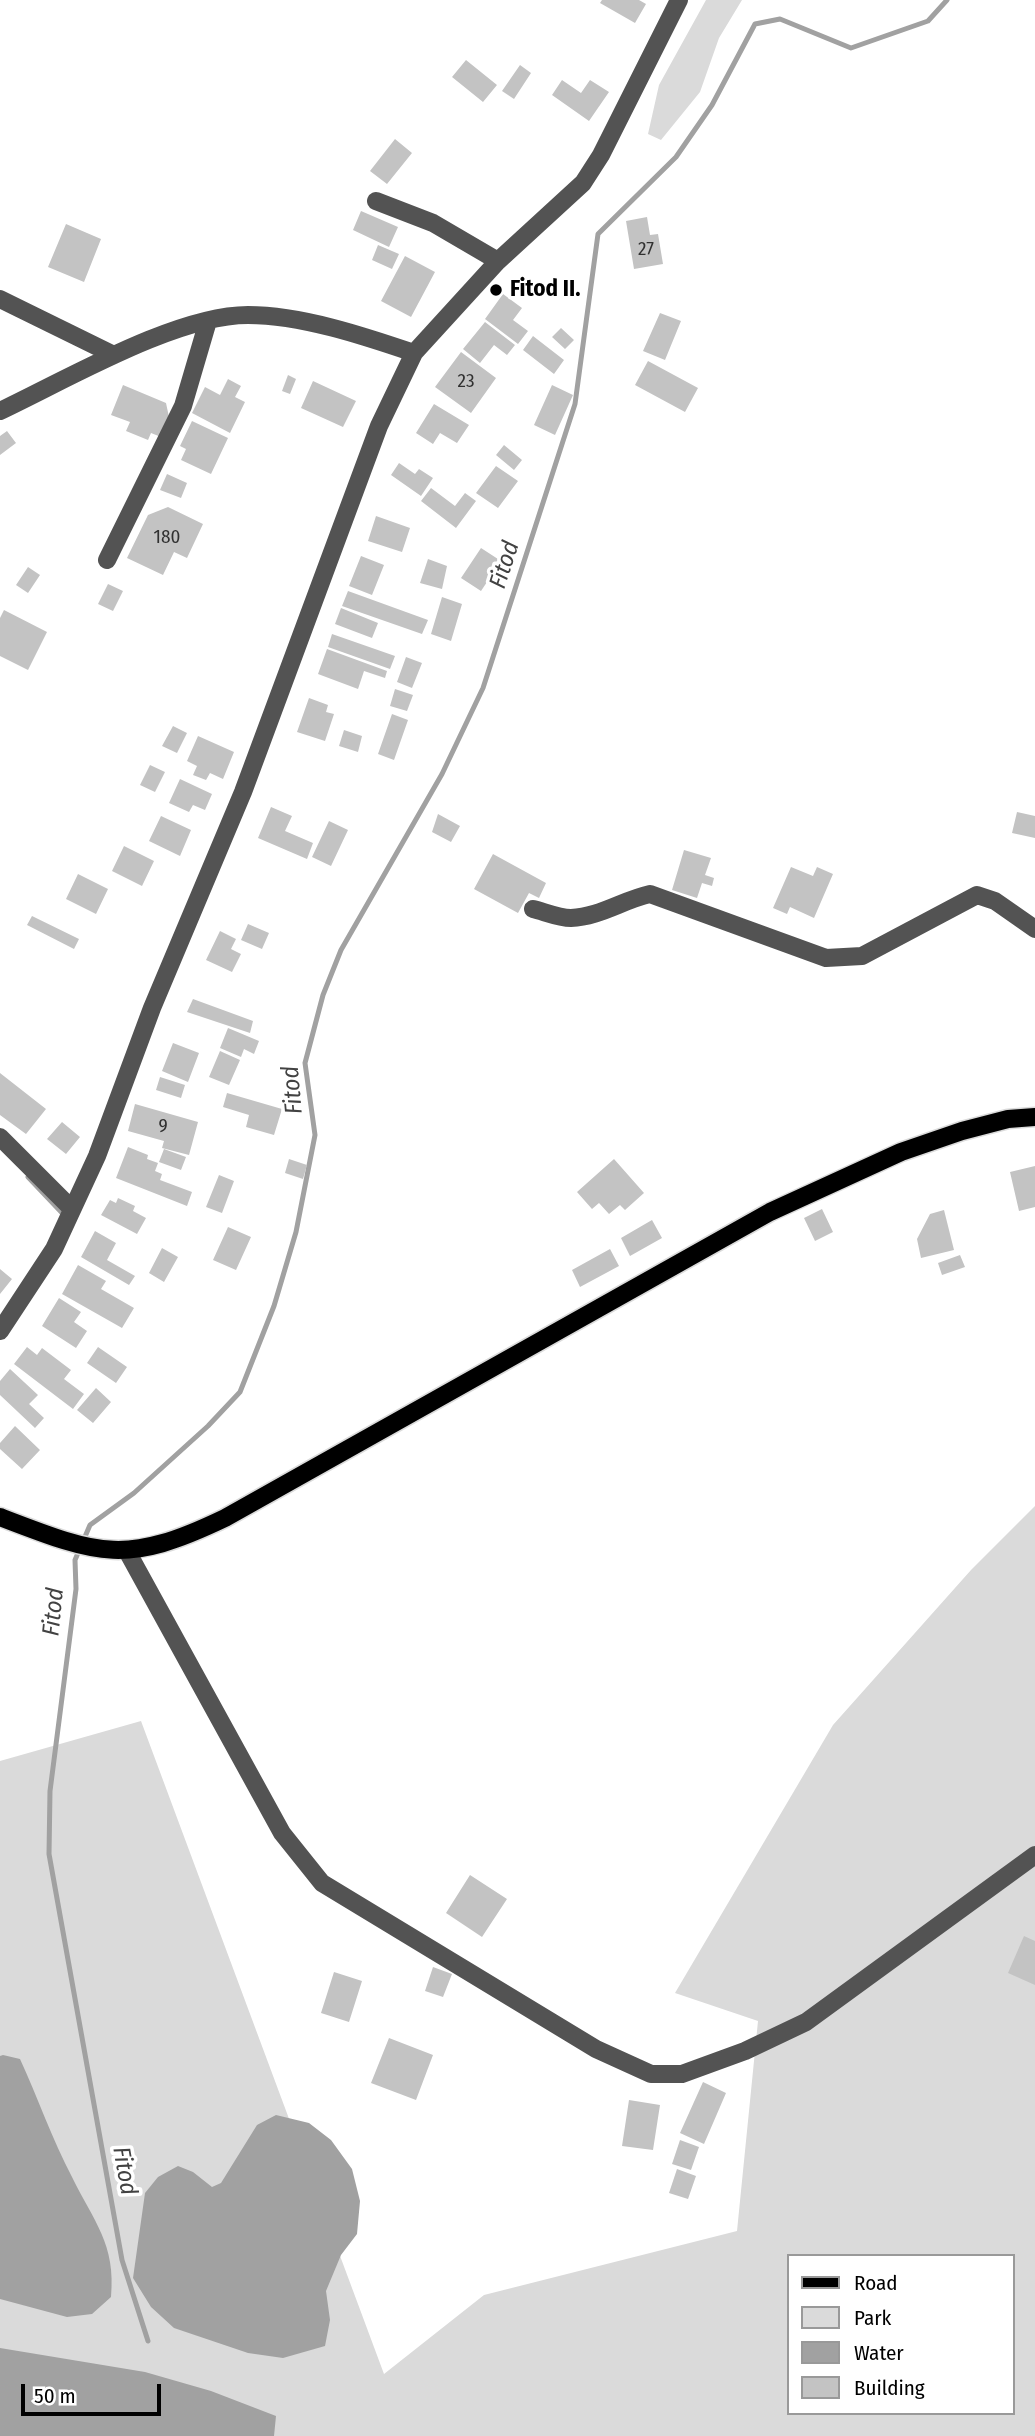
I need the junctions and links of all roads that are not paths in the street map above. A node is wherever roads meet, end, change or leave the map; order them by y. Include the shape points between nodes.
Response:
1 (678, 0) edge
2 (376, 201) dead end
3 (498, 261) junction
4 (0, 299) edge
5 (208, 321) junction
6 (414, 353) junction
7 (114, 355) junction
8 (0, 411) edge
9 (107, 560) dead end
10 (533, 909) dead end
11 (1035, 929) edge
12 (1035, 1117) edge
13 (0, 1137) edge
14 (72, 1209) junction
15 (0, 1331) edge
16 (0, 1517) edge
17 (127, 1551) junction
18 (1035, 1856) edge

1 - 3 street via 583,183
2 - 3 street via 433,223
3 - 6 street
4 - 7 street
5 - 6 street via 272,316 368,337
5 - 7 street
5 - 9 street via 183,406
6 - 14 street via 379,426 243,792
7 - 8 street
10 - 11 street via 569,918 594,915 650,894 826,958 862,956 977,895 995,901
12 - 17 main road via 985,1125 901,1152 770,1212 225,1518 184,1538
13 - 14 street
14 - 15 street via 54,1249
16 - 17 main road via 80,1546
17 - 18 street via 282,1833 322,1883 596,2049 651,2074 682,2074 806,2022

